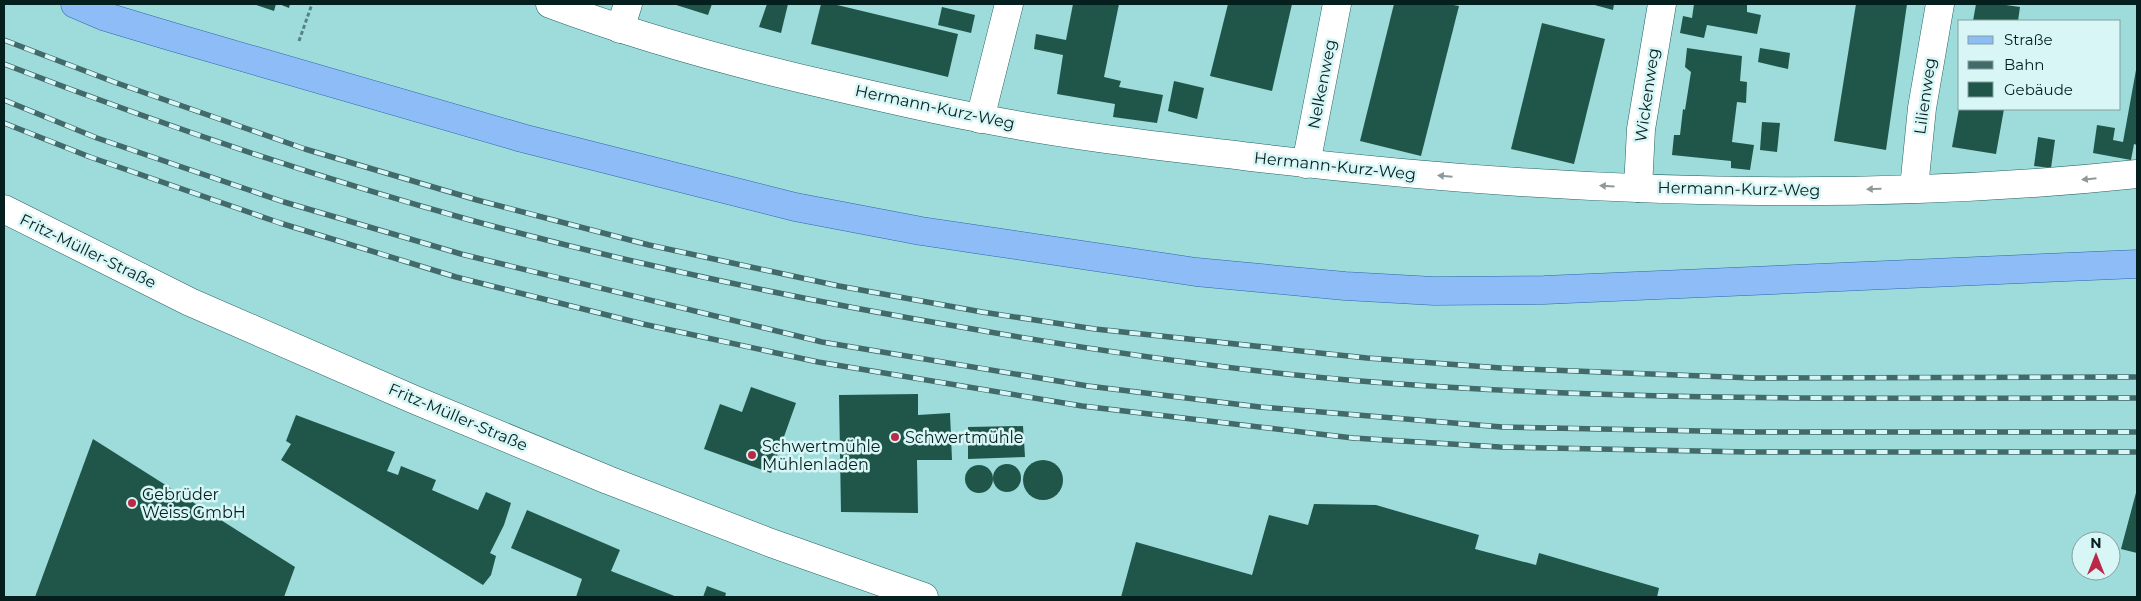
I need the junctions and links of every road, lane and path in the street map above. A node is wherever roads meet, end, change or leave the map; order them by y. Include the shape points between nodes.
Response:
1 (75, 4) edge
2 (312, 4) edge
3 (550, 4) edge
4 (1009, 4) edge
5 (1338, 4) edge
6 (1662, 4) edge
7 (1940, 4) edge
8 (624, 16) edge
9 (288, 69) junction
10 (980, 119) junction
11 (1306, 164) junction
12 (2137, 174) edge
13 (1638, 188) junction
14 (1914, 188) junction
15 (4, 209) edge
16 (2137, 264) edge
17 (924, 597) edge

1 - 9 main road via 103,16
2 - 9 path
3 - 8 street, Hermann-Kurz-Weg
4 - 10 street
5 - 11 street, Nelkenweg
6 - 13 street, Wickenweg via 1641,129
7 - 14 street, Lilienweg via 1922,108
8 - 10 street, Hermann-Kurz-Weg via 749,67
9 - 16 main road via 522,138 795,207 921,231 1196,272 1434,291 1535,290
10 - 11 street, Hermann-Kurz-Weg via 1135,144
13 -> 11 street, Hermann-Kurz-Weg via 1487,180
12 -> 14 street, Hermann-Kurz-Weg via 2056,183
14 -> 13 street, Hermann-Kurz-Weg via 1779,191
15 - 17 street, Fritz-Müller-Straße via 190,302 415,400 608,480

